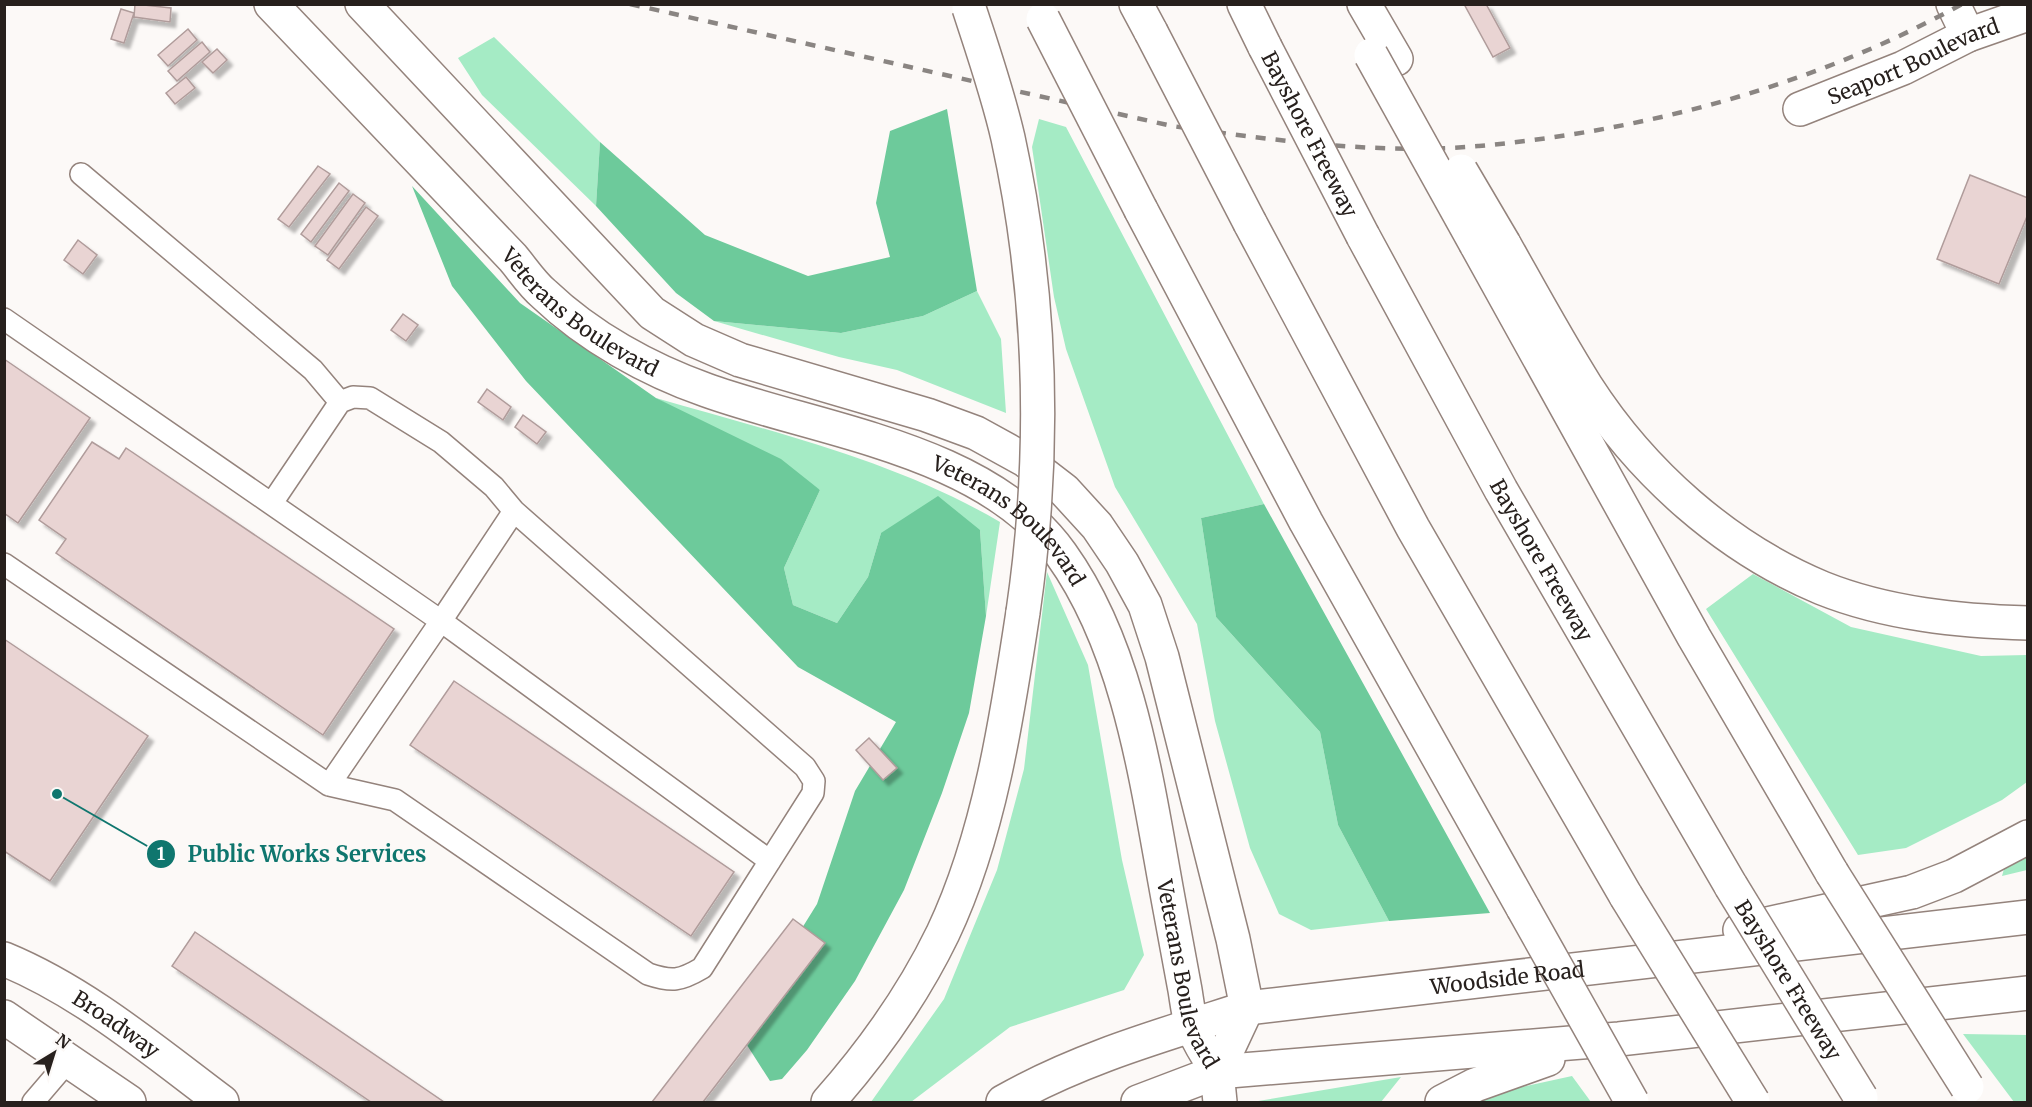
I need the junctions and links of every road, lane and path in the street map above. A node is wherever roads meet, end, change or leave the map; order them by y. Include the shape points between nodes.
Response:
1 (271, 4) edge
2 (362, 4) edge
3 (1244, 4) edge
4 (1344, 4) edge
5 (1364, 4) edge
6 (1953, 4) edge
7 (968, 6) edge
8 (1040, 12) edge
9 (2028, 14) edge
10 (1143, 18) edge
11 (1968, 35) junction
12 (1384, 57) junction
13 (1800, 109) dead end
14 (81, 174) dead end
15 (1490, 244) junction
16 (4, 319) edge
17 (340, 402) junction
18 (272, 503) junction
19 (514, 511) junction
20 (4, 564) edge
21 (441, 621) junction
22 (2028, 623) edge
23 (329, 785) junction
24 (2028, 837) edge
25 (770, 861) junction
26 (2028, 916) edge
27 (4, 959) edge
28 (1521, 974) junction
29 (2028, 993) edge
30 (2028, 1001) edge
31 (1938, 1004) junction
32 (1247, 1008) junction
33 (4, 1017) edge
34 (1192, 1026) junction
35 (1619, 1039) junction
36 (69, 1060) junction
37 (1218, 1088) edge
38 (1972, 1095) edge
39 (1863, 1100) edge
40 (33, 1102) edge
41 (129, 1102) edge
42 (222, 1102) edge
43 (828, 1102) edge
44 (1003, 1102) edge
45 (1138, 1102) edge
46 (1442, 1102) edge
47 (1632, 1102) edge
48 (1753, 1102) edge

1 - 34 main road, Veterans Boulevard via 543,294 576,320 659,371 707,391 905,450 957,473 999,497 1060,552 1103,627 1120,675 1149,800
2 - 32 main road, Veterans Boulevard via 652,313 694,340 740,360 976,433 1033,466 1064,490 1096,526 1145,605 1162,657 1221,885
3 - 39 main road, Bayshore Freeway, bridge via 1363,236 1501,490 1731,886
4 - 12 main road
5 - 12 main road
6 - 11 main road
7 - 43 main road, bridge via 1007,136 1020,200 1034,316 1036,487 1032,551 1011,693 979,837 961,889 943,933 900,1009
8 - 47 main road, bridge via 1306,522
9 - 11 main road, Seaport Boulevard
10 - 48 main road, bridge via 1413,528 1626,896
11 - 13 main road, Seaport Boulevard via 1903,68
12 - 15 main road, bridge
14 - 17 lane via 313,370
15 - 22 main road via 1618,429 1691,506 1738,543 1814,584 1870,603 1977,621
15 - 38 main road, bridge via 1694,637 1832,873
16 - 18 lane
17 - 18 lane
17 - 19 lane via 353,397 370,398 441,442 494,487
18 - 21 lane
19 - 21 lane
19 - 25 lane via 805,767 814,781 813,793
20 - 23 lane
21 - 23 lane
21 - 25 lane
23 - 25 lane via 395,800 648,974 667,981 702,968
24 - 28 main road via 1954,876 1900,896
26 - 28 main road, Woodside Road
27 - 42 main road, Broadway via 37,973 83,1003
28 - 32 main road, Woodside Road
29 - 31 main road
30 - 31 main road
31 - 35 main road
32 - 34 main road, Woodside Road
32 - 37 main road, Veterans Boulevard
33 - 36 main road
34 - 37 main road, Veterans Boulevard
34 - 44 main road, Woodside Road via 1070,1068
35 - 37 main road
35 - 46 main road via 1520,1067
36 - 40 lane
36 - 41 main road
37 - 45 main road

